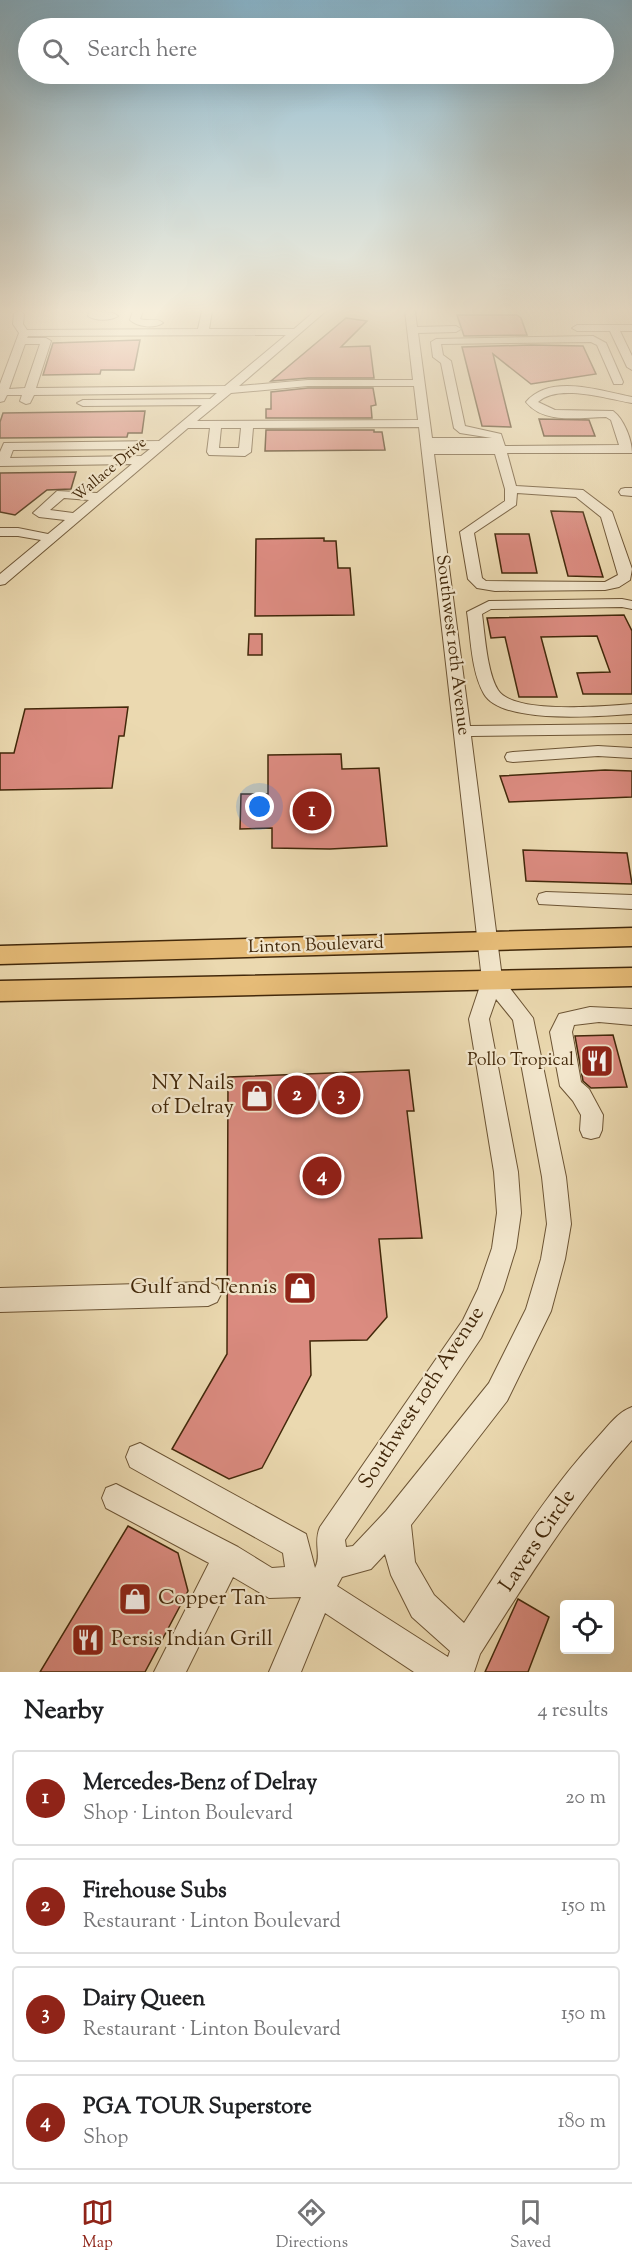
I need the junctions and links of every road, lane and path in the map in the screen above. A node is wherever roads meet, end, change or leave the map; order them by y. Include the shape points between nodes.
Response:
1 (30, 389) edge
2 (227, 389) edge
3 (229, 389) edge
4 (420, 389) edge
5 (451, 389) edge
6 (147, 390) joint
7 (29, 392) junction
8 (1, 394) edge
9 (626, 399) edge
10 (213, 402) junction
11 (37, 404) dead end
12 (72, 404) dead end
13 (609, 412) junction
14 (424, 423) junction
15 (186, 425) junction
16 (216, 425) junction
17 (247, 425) junction
18 (163, 445) junction
19 (427, 446) junction
20 (499, 446) junction
21 (629, 449) edge
22 (145, 460) junction
23 (2, 462) edge
24 (511, 489) junction
25 (101, 496) junction
26 (77, 517) junction
27 (6, 532) edge
28 (51, 538) junction
29 (0, 542) edge
30 (0, 580) edge
31 (632, 605) edge
32 (632, 709) edge
33 (570, 713) junction
34 (582, 729) junction
35 (632, 729) edge
36 (462, 731) junction
37 (598, 751) junction
38 (632, 753) edge
39 (513, 757) dead end
40 (546, 899) dead end
41 (632, 902) edge
42 (632, 937) edge
43 (488, 941) junction
44 (0, 955) edge
45 (632, 977) edge
46 (492, 980) junction
47 (0, 991) edge
48 (632, 1017) edge
49 (591, 1130) dead end
50 (208, 1293) dead end
51 (0, 1300) edge
52 (632, 1420) edge
53 (140, 1457) dead end
54 (116, 1498) dead end
55 (396, 1521) junction
56 (228, 1557) junction
57 (318, 1578) junction
58 (462, 1659) edge
59 (170, 1672) edge
60 (285, 1672) edge
61 (442, 1672) edge

1 - 7 street
2 - 6 street
3 - 10 street, Wallace Drive
4 - 14 street, Southwest 10th Avenue
5 - 20 street via 459,428 492,433
6 - 7 street
7 - 8 street
7 - 11 street via 25,404
9 - 13 street
9 - 13 street via 563,390 542,393 532,402 536,409 549,413
10 - 12 street
10 - 15 street, Wallace Drive
13 - 21 street via 616,418
14 - 17 street
14 - 19 street, Southwest 10th Avenue
15 - 16 street
15 - 18 street, Wallace Drive
16 - 17 street
16 - 17 street via 213,452 246,452
18 - 22 street, Wallace Drive
18 - 23 street via 8,446
19 - 20 street
19 - 36 street, Southwest 10th Avenue
20 - 21 street
20 - 24 street
22 - 23 street
22 - 25 street, Wallace Drive
24 - 24 street via 512,502 467,532 475,579 482,585 605,586 624,577 626,572 602,509 579,493
25 - 26 street, Wallace Drive
25 - 26 street via 61,494 39,512
26 - 28 street, Wallace Drive
27 - 28 street
27 - 29 street
28 - 30 street, Wallace Drive
31 - 33 street via 489,605 474,612 493,696 506,705
32 - 33 street
33 - 34 street
34 - 35 street
34 - 36 street
34 - 37 street
36 - 43 street, Southwest 10th Avenue
37 - 38 street
37 - 39 street
40 - 41 street
42 - 43 main road, Linton Boulevard
43 - 44 main road, Linton Boulevard
43 - 46 street, Southwest 10th Avenue
45 - 46 main road, Linton Boulevard
46 - 47 main road, Linton Boulevard
46 - 55 street via 523,1018 554,1177 559,1224 553,1259 538,1311 498,1392
46 - 57 street, Southwest 10th Avenue via 479,1020 506,1172 509,1213 504,1248 472,1329 330,1537
48 - 49 street via 578,1016 566,1020 561,1032 571,1086 592,1115
50 - 51 street
52 - 58 street, Lavers Circle via 590,1466 545,1526
53 - 57 street via 296,1544
54 - 56 street
55 - 57 street via 361,1559
55 - 58 street via 401,1565 423,1606
56 - 57 street via 269,1582
56 - 59 street
57 - 60 street, Southwest 10th Avenue
57 - 61 street

